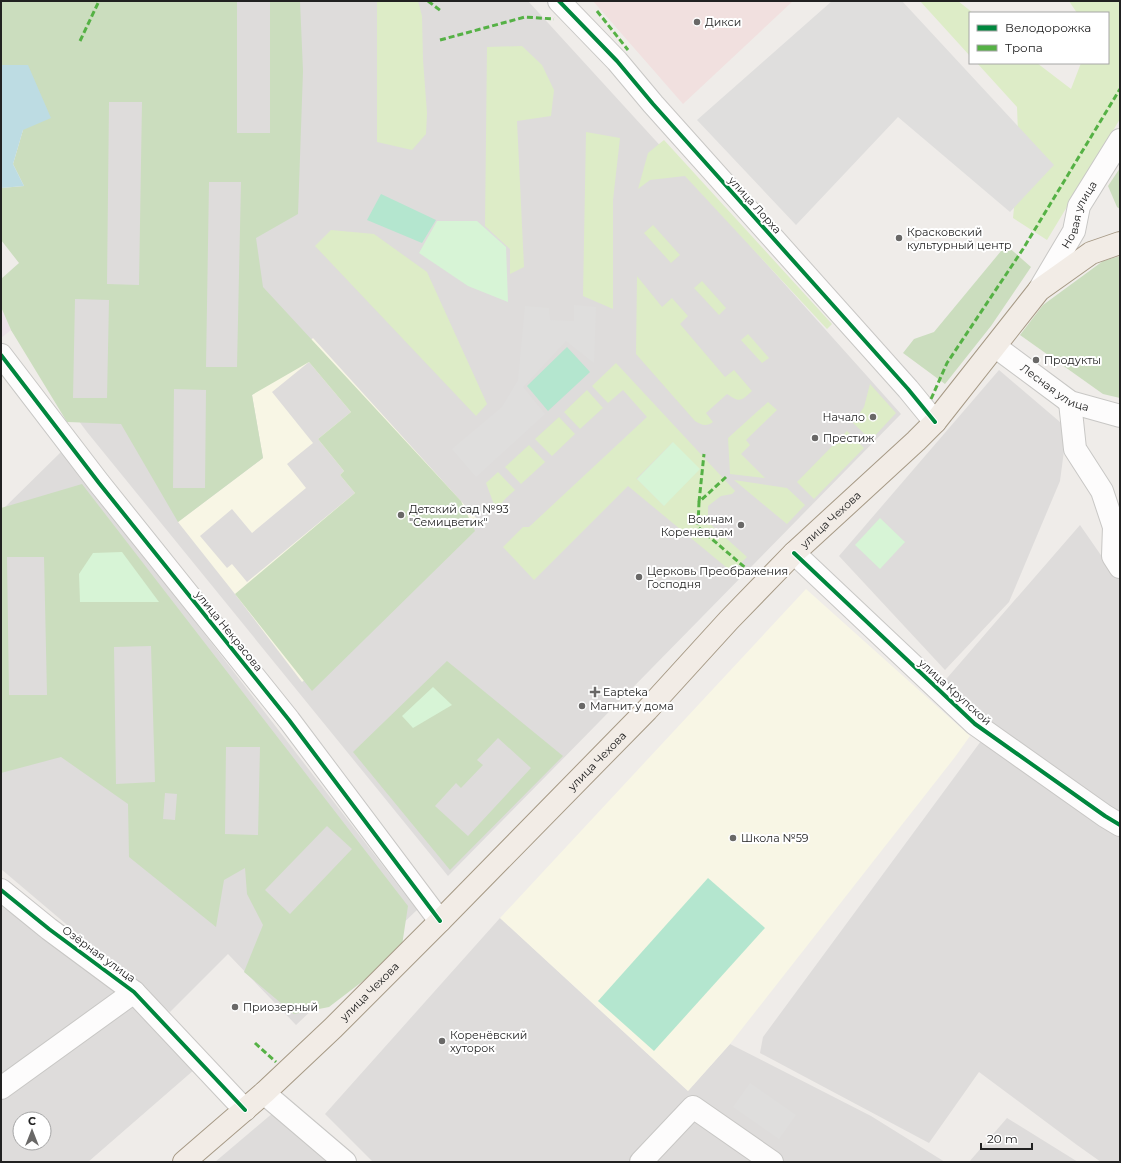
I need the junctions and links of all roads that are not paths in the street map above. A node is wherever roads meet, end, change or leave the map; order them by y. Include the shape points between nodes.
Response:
1 (559, 1) edge
2 (1120, 140) edge
3 (1074, 231) junction
4 (1120, 243) edge
5 (1091, 254) junction
6 (1039, 290) junction
7 (996, 347) junction
8 (1, 355) edge
9 (1070, 402) junction
10 (1120, 416) edge
11 (935, 422) junction
12 (794, 553) junction
13 (1120, 567) edge
14 (1120, 825) edge
15 (1, 890) edge
16 (440, 921) junction
17 (134, 992) junction
18 (1, 1088) edge
19 (264, 1093) junction
20 (245, 1110) junction
21 (184, 1162) edge
22 (345, 1162) edge
23 (641, 1162) edge
24 (772, 1162) edge

1 - 11 street, улица Лорха via 617,61 652,104
2 - 3 street, Новая улица via 1079,206
3 - 5 street via 1073,236 1079,249
3 - 6 street, Новая улица
4 - 5 main road, Новая улица
5 - 6 main road, Новая улица
6 - 7 main road, Новая улица
7 - 9 street, Лесная улица
7 - 11 main road, улица Чехова
8 - 16 street, улица Некрасова via 99,483 289,720
9 - 10 street, Лесная улица
9 - 13 street via 1075,449 1102,491 1114,527 1113,556
11 - 12 main road, улица Чехова
12 - 14 street, улица Крупской via 975,724
12 - 16 main road, улица Чехова via 647,710
15 - 17 street, Озёрная улица
16 - 19 main road, улица Чехова
17 - 18 street
17 - 20 street, Озёрная улица
19 - 20 main road, улица Чехова
19 - 22 street
20 - 21 main road, улица Чехова
23 - 24 street via 694,1107

